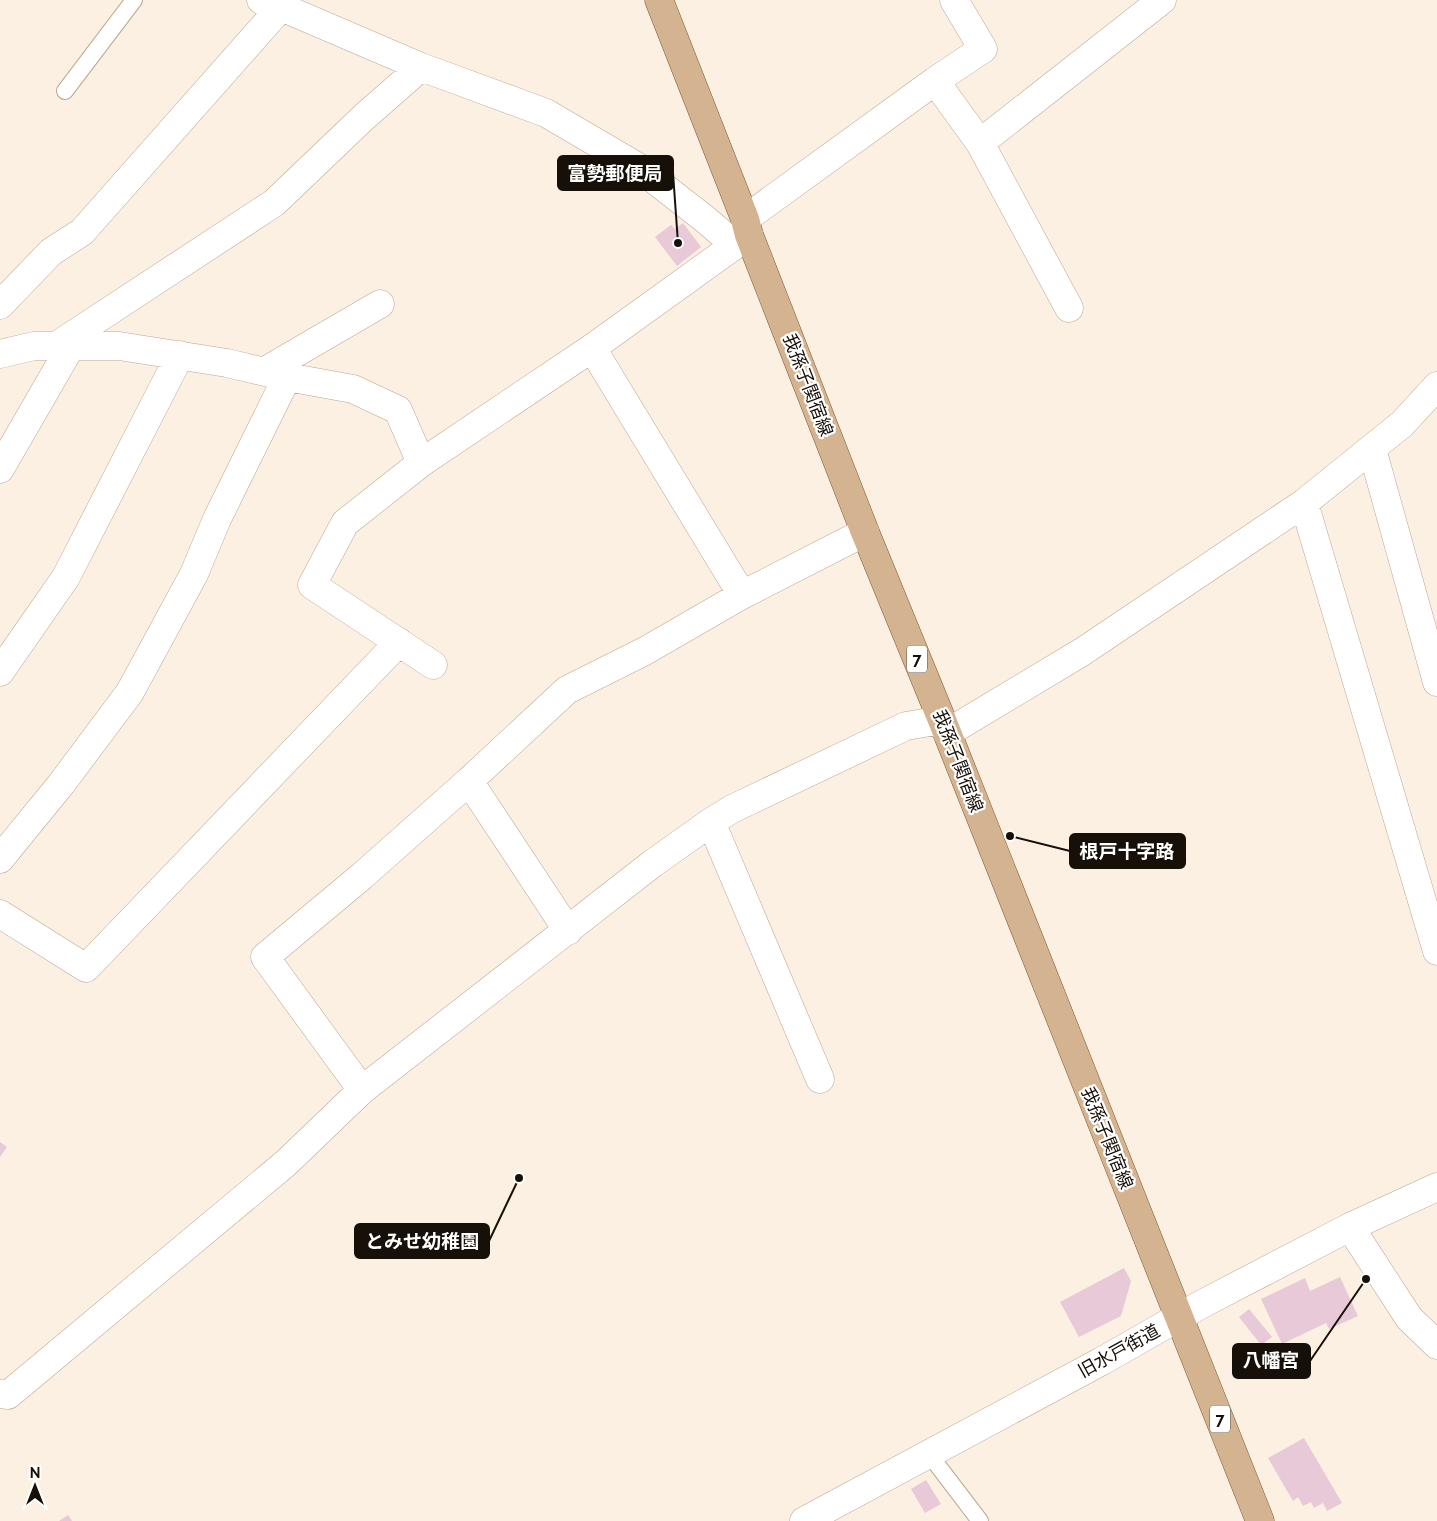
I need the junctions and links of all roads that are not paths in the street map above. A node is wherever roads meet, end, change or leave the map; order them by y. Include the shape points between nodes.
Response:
1 (134, 0) edge
2 (659, 0) edge
3 (954, 0) edge
4 (1162, 0) edge
5 (271, 3) edge
6 (421, 67) junction
7 (936, 81) junction
8 (65, 91) dead end
9 (980, 143) junction
10 (743, 233) junction
11 (380, 304) dead end
12 (0, 305) edge
13 (1068, 308) dead end
14 (64, 346) junction
15 (592, 348) junction
16 (0, 354) edge
17 (180, 355) junction
18 (276, 374) junction
19 (1437, 386) edge
20 (1372, 449) junction
21 (421, 464) junction
22 (0, 469) edge
23 (1304, 503) junction
24 (864, 532) junction
25 (742, 595) junction
26 (399, 642) junction
27 (433, 665) dead end
28 (0, 672) edge
29 (1437, 682) edge
30 (944, 726) junction
31 (469, 781) junction
32 (711, 822) junction
33 (0, 859) edge
34 (0, 914) edge
35 (568, 931) junction
36 (1437, 952) edge
37 (820, 1079) dead end
38 (362, 1090) junction
39 (1437, 1187) edge
40 (1350, 1227) junction
41 (1179, 1317) junction
42 (1437, 1345) edge
43 (0, 1394) edge
44 (928, 1454) junction
45 (804, 1521) edge
46 (980, 1521) edge
47 (1260, 1521) edge

1 - 8 lane
2 - 10 main road, 我孫子関宿線 / 7
3 - 7 street via 983,49
4 - 9 street
5 - 6 street
5 - 12 street via 82,232 51,252
6 - 10 street via 546,113 638,167 706,220
6 - 14 street via 274,203
7 - 9 street
7 - 10 street
9 - 13 street
10 - 15 street
10 - 24 main road, 我孫子関宿線 / 7
11 - 18 street
14 - 16 street via 34,346
14 - 17 street via 119,346
14 - 22 street
15 - 21 street
15 - 25 street
17 - 18 street
17 - 28 street via 66,577
18 - 21 street via 353,389 398,410
18 - 33 street via 194,574 130,692
19 - 20 street via 1402,424
20 - 23 street
20 - 29 street
21 - 26 street via 345,523 312,585
23 - 30 street via 1082,652
23 - 36 street
24 - 25 street
24 - 30 main road, 我孫子関宿線 / 7
25 - 31 street via 645,651 567,690
26 - 27 street
26 - 34 street via 86,968
30 - 32 street via 906,726
30 - 41 main road, 我孫子関宿線 / 7
31 - 35 street
31 - 38 street via 265,957
32 - 35 street
32 - 37 street
35 - 38 street
38 - 43 street via 286,1163 167,1263 8,1394
39 - 40 street, 旧水戸街道
40 - 41 street, 旧水戸街道
40 - 42 street via 1409,1318
41 - 44 street, 旧水戸街道
41 - 47 main road, 我孫子関宿線 / 7
44 - 45 street, 旧水戸街道
44 - 46 lane

